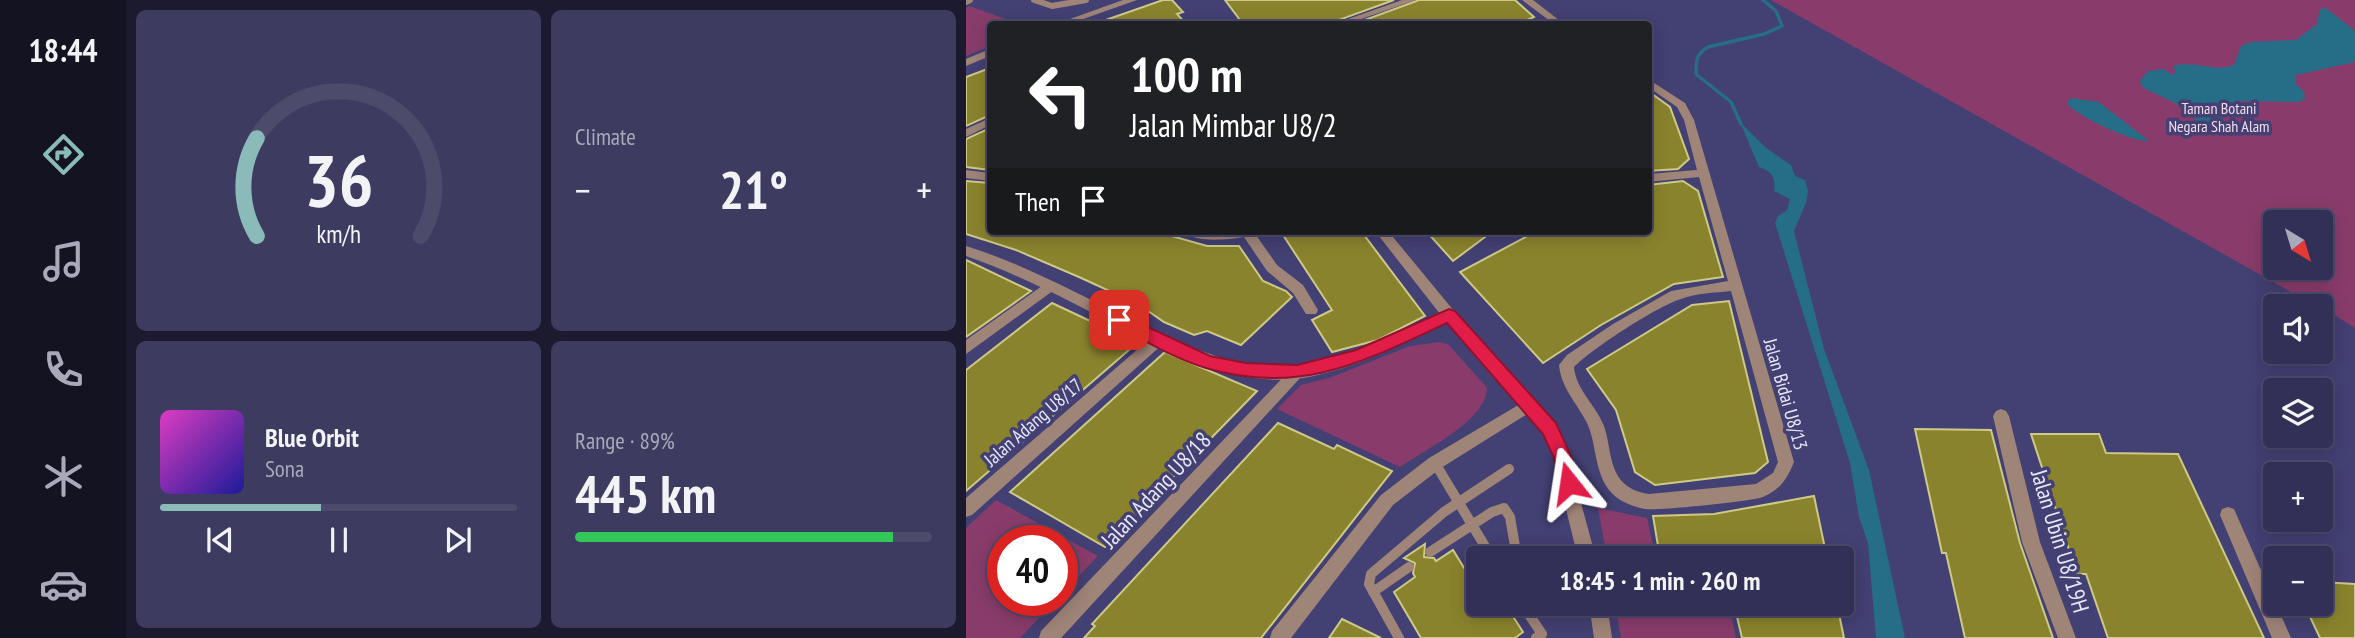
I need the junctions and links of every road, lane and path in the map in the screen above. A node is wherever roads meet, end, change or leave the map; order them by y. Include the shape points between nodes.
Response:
1 (1034, 0) edge
2 (1086, 0) edge
3 (1132, 0) edge
4 (1411, 0) edge
5 (1527, 0) edge
6 (1070, 21) edge
7 (1348, 21) edge
8 (1555, 21) edge
9 (987, 53) edge
10 (966, 63) edge
11 (1652, 85) edge
12 (987, 123) edge
13 (966, 134) edge
14 (1703, 173) junction
15 (966, 174) edge
16 (987, 177) edge
17 (1652, 178) edge
18 (1253, 235) edge
19 (1384, 235) edge
20 (966, 251) edge
21 (1735, 285) junction
22 (1049, 286) junction
23 (1311, 310) dead end
24 (1449, 315) junction
25 (1159, 340) junction
26 (966, 348) edge
27 (1297, 372) junction
28 (1530, 404) junction
29 (2001, 416) dead end
30 (1435, 463) junction
31 (1509, 469) dead end
32 (1460, 501) junction
33 (966, 509) edge
34 (2228, 515) dead end
35 (1471, 525) junction
36 (1484, 546) edge
37 (1515, 546) edge
38 (1584, 546) edge
39 (1430, 552) dead end
40 (1409, 567) dead end
41 (1373, 592) junction
42 (1530, 616) edge
43 (1600, 616) edge
44 (1048, 638) edge
45 (1279, 638) edge
46 (1399, 638) edge
47 (1536, 638) edge
48 (1603, 638) edge
49 (2067, 638) edge
50 (2282, 638) edge

1 - 2 lane via 1058,6
3 - 6 street
4 - 7 street
5 - 8 street
9 - 10 street
11 - 14 street, Jalan Bidai U8/13 via 1686,112
12 - 13 street
14 - 17 street
14 - 21 street, Jalan Bidai U8/13
15 - 16 street
18 - 23 street via 1272,268 1298,289
19 - 24 street
20 - 22 street
21 - 21 street, Jalan Bidai U8/13 via 1668,298 1578,352 1566,365 1569,381 1597,428 1615,485 1632,498 1649,502 1750,493 1766,489 1784,472 1786,462
22 - 25 street
22 - 26 street
24 - 27 street via 1360,356
24 - 28 street
25 - 27 street via 1207,362
25 - 33 street, Jalan Adang U8/17
27 - 44 street, Jalan Adang U8/18
28 - 30 street
28 - 38 street via 1557,442
29 - 49 street, Jalan Ubin U8/19H via 2031,542
30 - 32 lane
30 - 45 street via 1387,500
31 - 32 lane
32 - 35 lane
32 - 41 lane via 1371,574
34 - 50 street
35 - 36 lane
35 - 37 lane via 1504,508
35 - 39 lane
40 - 41 lane
41 - 46 lane
42 - 47 lane via 1542,634
43 - 48 street

